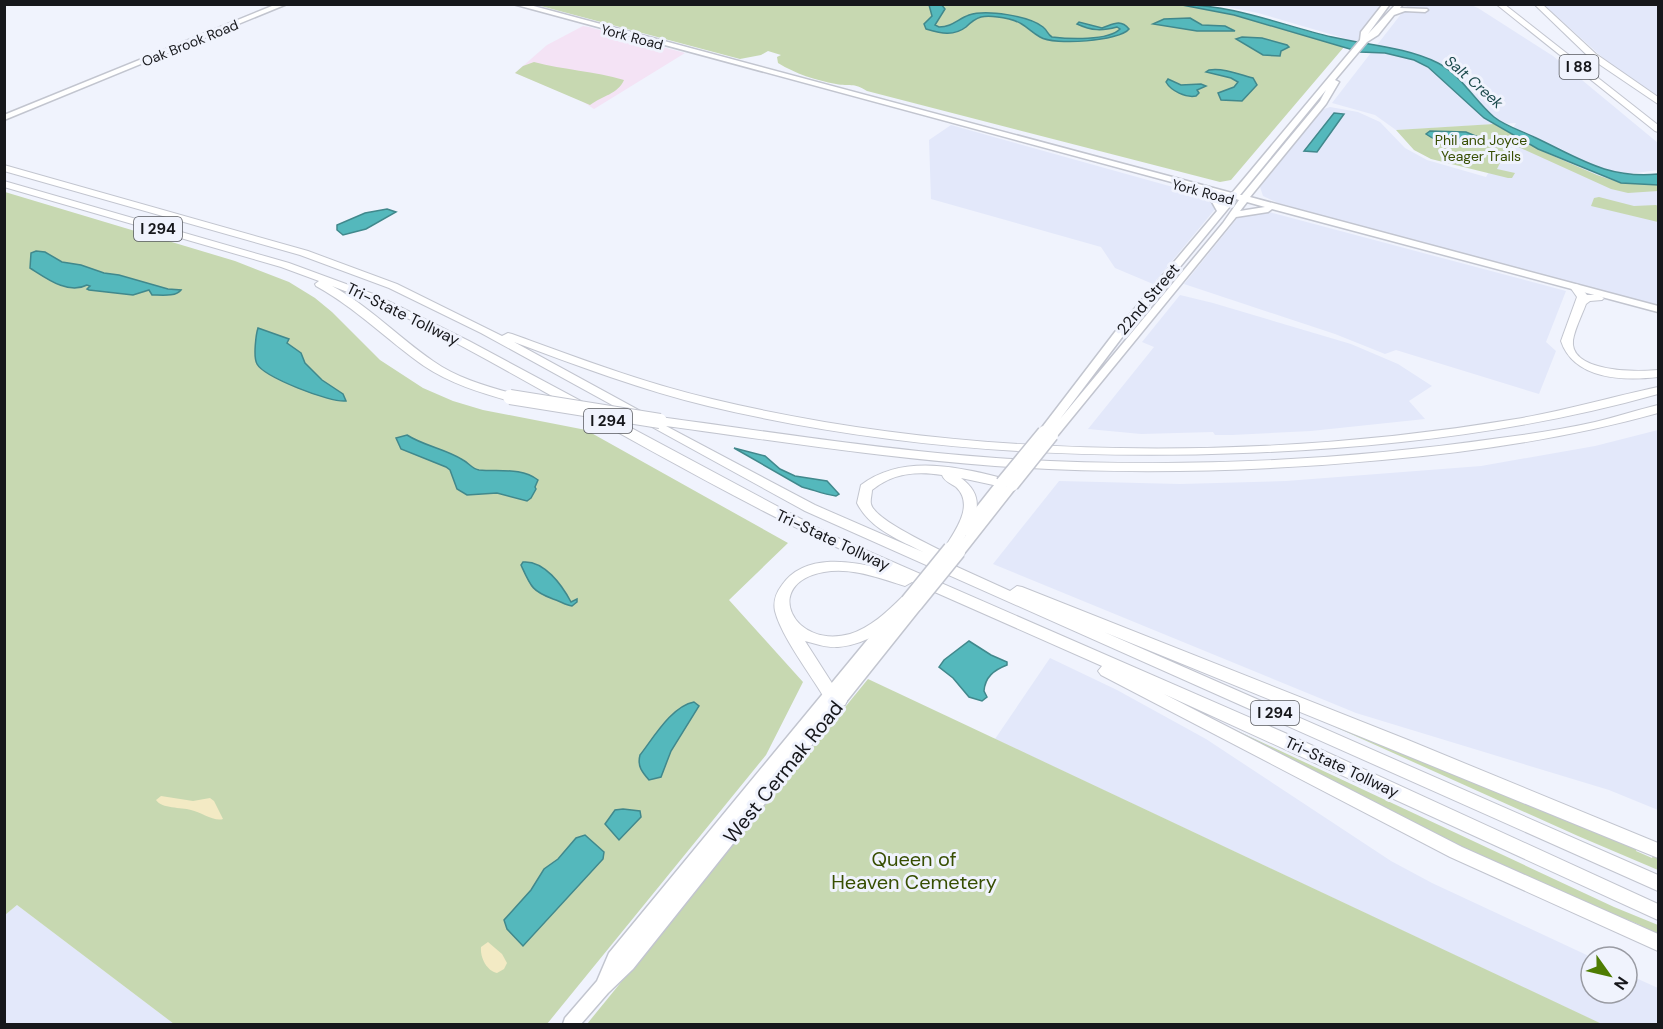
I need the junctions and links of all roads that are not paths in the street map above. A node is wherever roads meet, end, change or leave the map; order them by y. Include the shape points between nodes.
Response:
1 (284, 4) edge
2 (516, 4) edge
3 (1414, 4) edge
4 (1500, 4) edge
5 (1514, 4) edge
6 (1537, 4) edge
7 (1383, 6) edge
8 (1396, 7) edge
9 (1364, 40) junction
10 (1352, 56) junction
11 (1582, 58) junction
12 (1604, 64) junction
13 (1659, 102) edge
14 (1659, 106) edge
15 (1659, 111) edge
16 (1659, 117) edge
17 (4, 119) edge
18 (1659, 129) edge
19 (4, 168) edge
20 (1254, 170) junction
21 (1257, 181) junction
22 (4, 184) edge
23 (1208, 190) junction
24 (1233, 197) junction
25 (1245, 200) junction
26 (1268, 209) junction
27 (1289, 209) junction
28 (1221, 212) junction
29 (1234, 215) junction
30 (243, 253) junction
31 (1579, 295) junction
32 (422, 298) junction
33 (1598, 298) joint
34 (1659, 309) edge
35 (1659, 314) edge
36 (1659, 374) edge
37 (1659, 390) edge
38 (1659, 409) edge
39 (1048, 434) junction
40 (935, 471) junction
41 (1007, 484) junction
42 (891, 544) junction
43 (954, 548) junction
44 (997, 584) junction
45 (968, 602) junction
46 (911, 603) junction
47 (783, 614) junction
48 (1022, 626) junction
49 (1195, 662) junction
50 (835, 698) junction
51 (1350, 746) junction
52 (1659, 850) edge
53 (1659, 883) edge
54 (1659, 912) edge
55 (1659, 943) edge
56 (572, 1024) edge

1 - 17 main road, Oak Brook Road
2 - 23 main road, York Road
3 - 8 main road via 1425,9
4 - 18 highway, I 88
5 - 11 highway, I 88
6 - 12 highway, I 88
7 - 9 main road, 22nd Street via 1365,32
8 - 9 main road, 22nd Street via 1375,33
9 - 10 main road, 22nd Street
10 - 20 main road, 22nd Street
10 - 21 main road, 22nd Street via 1323,102
11 - 15 highway
11 - 16 highway, I 88
12 - 13 highway, I 88
12 - 14 highway
19 - 32 highway, Tri-State Tollway / I 294 via 304,253
20 - 23 main road via 1233,183
20 - 24 main road, 22nd Street
21 - 25 main road, 22nd Street
21 - 27 main road via 1260,196
22 - 30 highway, Tri-State Tollway / I 294
23 - 24 main road, York Road
23 - 28 main road
24 - 25 main road, York Road
24 - 28 main road, 22nd Street
25 - 26 main road, York Road
25 - 27 main road, York Road
25 - 29 main road, 22nd Street
26 - 29 main road
26 - 31 main road, York Road
27 - 31 main road, York Road
28 - 39 main road, 22nd Street via 1119,334
29 - 39 main road, 22nd Street
30 - 38 highway, bridge via 335,291 431,365 462,381 510,397 660,421 968,460 1176,467 1319,461 1465,447 1573,430
30 - 45 highway, Tri-State Tollway / I 294 via 344,285 400,310 778,514
31 - 33 highway
31 - 34 main road, York Road
31 - 36 highway via 1566,341 1579,360 1618,375
32 - 37 highway via 579,363 684,396 838,428 1000,447 1150,452 1351,443 1538,420
32 - 42 highway, Tri-State Tollway / I 294 via 774,490
33 - 35 main road
39 - 41 main road, 22nd Street, bridge
40 - 41 highway
40 - 43 highway via 962,484 971,496 970,514
40 - 44 highway via 903,469 883,474 866,488 867,509 890,529
41 - 43 main road, 22nd Street
42 - 44 highway
42 - 51 highway, Tri-State Tollway / I 294
43 - 46 main road, West Cermak Road, bridge
44 - 49 highway
45 - 47 highway via 877,573 831,566 806,572 793,581 782,602
45 - 48 highway, Tri-State Tollway / I 294
46 - 47 highway via 867,635 844,641 804,634 793,628
46 - 50 main road, West Cermak Road
47 - 50 highway
48 - 54 highway, Tri-State Tollway / I 294 via 1268,733
48 - 55 highway via 1456,852
49 - 51 highway
49 - 52 highway
50 - 56 main road, West Cermak Road via 627,964
51 - 53 highway, Tri-State Tollway / I 294

